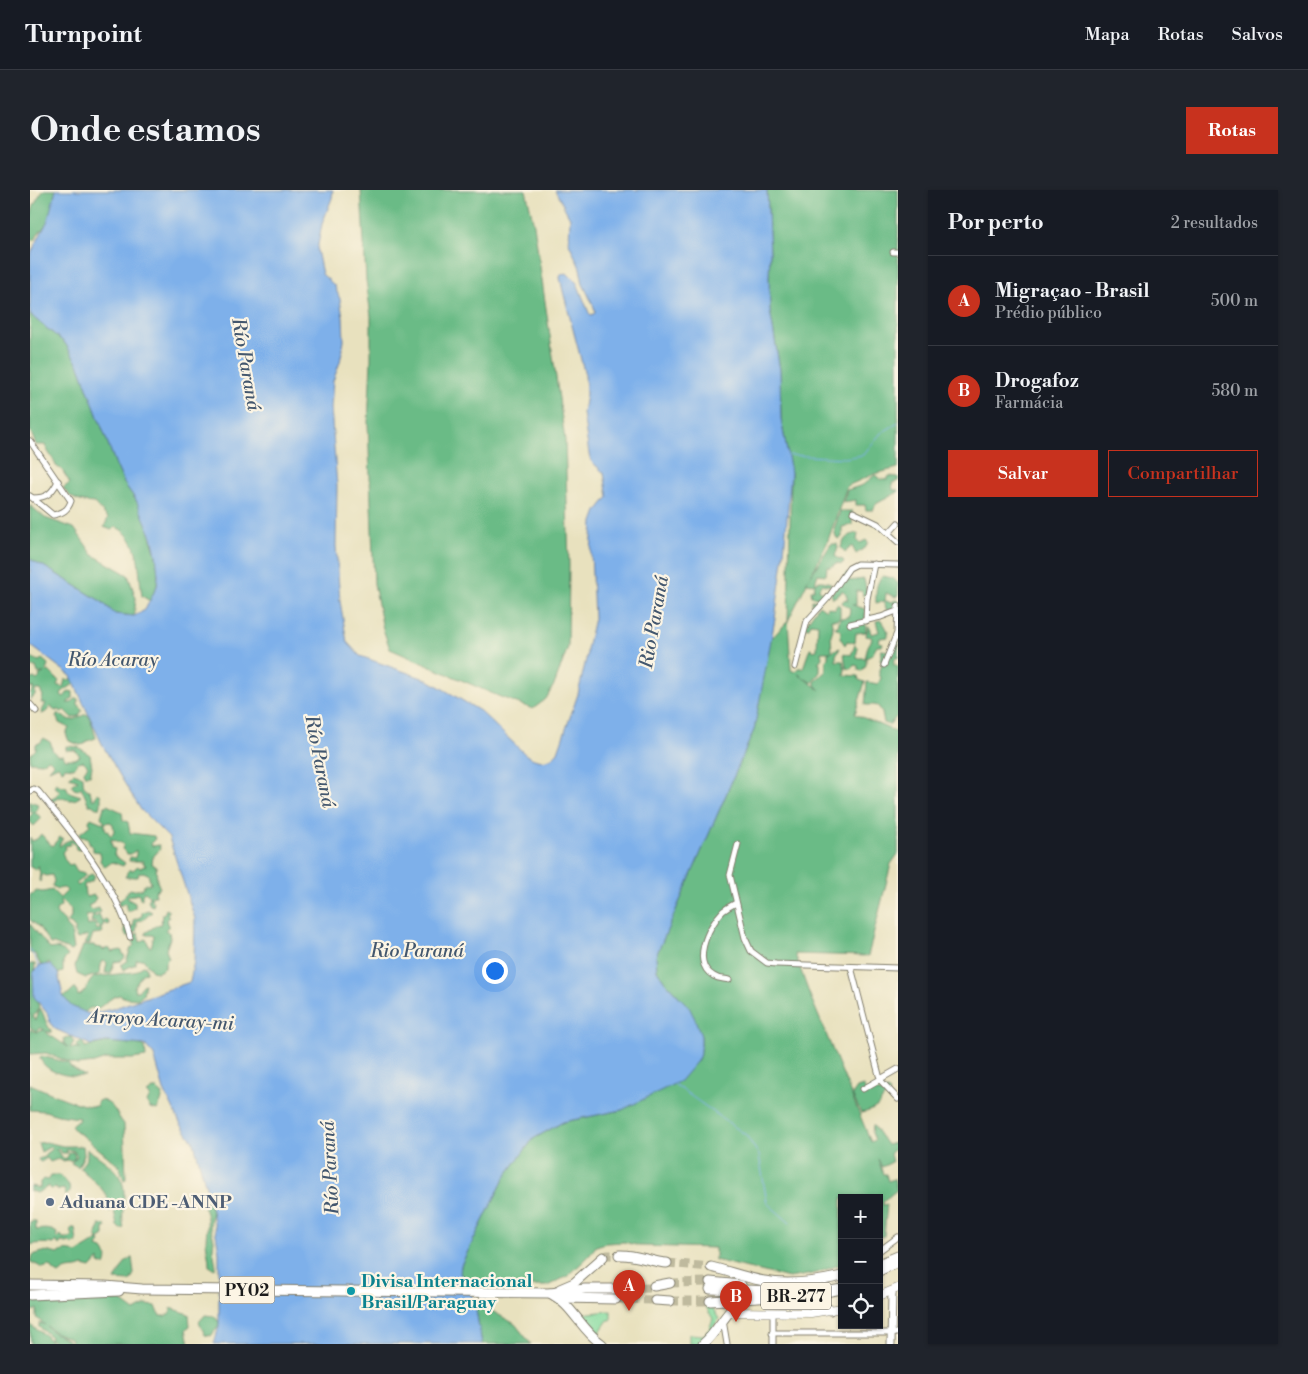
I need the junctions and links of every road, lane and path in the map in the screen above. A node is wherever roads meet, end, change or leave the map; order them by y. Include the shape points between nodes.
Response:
1 (30, 441) edge
2 (58, 481) junction
3 (31, 497) edge
4 (853, 512) dead end
5 (898, 523) edge
6 (889, 533) junction
7 (898, 542) edge
8 (874, 564) junction
9 (898, 566) edge
10 (898, 609) edge
11 (866, 620) junction
12 (850, 624) dead end
13 (898, 633) edge
14 (884, 665) dead end
15 (795, 667) dead end
16 (30, 704) edge
17 (36, 711) dead end
18 (30, 784) edge
19 (32, 790) edge
20 (738, 844) dead end
21 (736, 902) junction
22 (130, 937) dead end
23 (852, 966) junction
24 (898, 968) edge
25 (729, 980) dead end
26 (898, 1070) edge
27 (880, 1080) junction
28 (862, 1089) dead end
29 (898, 1099) edge
30 (898, 1237) edge
31 (883, 1248) edge
32 (619, 1254) tunnel mouth
33 (898, 1256) edge
34 (603, 1258) tunnel mouth
35 (883, 1262) edge
36 (898, 1262) edge
37 (667, 1263) tunnel mouth
38 (711, 1267) tunnel mouth
39 (898, 1268) edge
40 (883, 1269) edge
41 (725, 1270) junction
42 (883, 1274) edge
43 (838, 1277) edge
44 (30, 1285) edge
45 (710, 1285) tunnel mouth
46 (670, 1286) tunnel mouth
47 (727, 1286) junction
48 (838, 1286) edge
49 (654, 1287) tunnel mouth
50 (104, 1289) junction
51 (614, 1289) tunnel mouth
52 (838, 1290) edge
53 (895, 1290) edge
54 (550, 1293) junction
55 (782, 1294) junction
56 (883, 1294) edge
57 (30, 1295) edge
58 (560, 1298) junction
59 (750, 1298) junction
60 (616, 1300) tunnel mouth
61 (655, 1300) tunnel mouth
62 (670, 1301) tunnel mouth
63 (838, 1309) edge
64 (830, 1310) junction
65 (773, 1312) junction
66 (726, 1315) junction
67 (772, 1333) junction
68 (895, 1333) edge
69 (602, 1344) edge
70 (704, 1344) edge
71 (728, 1344) edge
72 (773, 1344) edge
73 (892, 1344) edge

1 - 2 street
2 - 3 street via 50,494 42,498
2 - 3 street via 71,501 65,511 53,515
4 - 6 street
5 - 6 street
6 - 7 street
8 - 9 street
8 - 11 street
8 - 15 street via 851,566 807,621
10 - 11 street
10 - 13 street
11 - 12 street
13 - 14 street
16 - 17 street
18 - 19 street
19 - 22 street via 38,791 64,822 110,888
20 - 21 street via 730,875
21 - 23 street via 751,951 767,963
21 - 25 street via 713,925 702,958 710,973
23 - 24 street
23 - 27 street
26 - 27 street
27 - 28 street
27 - 29 street
30 - 31 street
32 - 37 highway
33 - 35 highway
34 - 54 highway via 574,1283
36 - 40 highway
38 - 41 highway
39 - 42 highway
41 - 43 highway via 781,1283 798,1284
41 - 47 highway
44 - 50 highway, PY02
45 - 47 highway
46 - 49 highway
47 - 55 highway
47 - 59 highway, BR-277 via 721,1296 712,1301
48 - 55 highway, BR-277
50 - 54 highway, PY02
50 - 57 highway, PY02
51 - 54 highway
52 - 55 highway, BR-277 via 808,1295
53 - 56 main road
53 - 68 main road
54 - 58 highway
55 - 59 highway, BR-277
55 - 64 highway
58 - 60 highway
58 - 69 highway via 592,1338
59 - 66 highway via 737,1304
61 - 62 highway
63 - 64 main road
64 - 65 main road
65 - 66 main road
65 - 67 street
66 - 70 highway
66 - 71 street
67 - 68 street
67 - 72 street
68 - 73 main road

